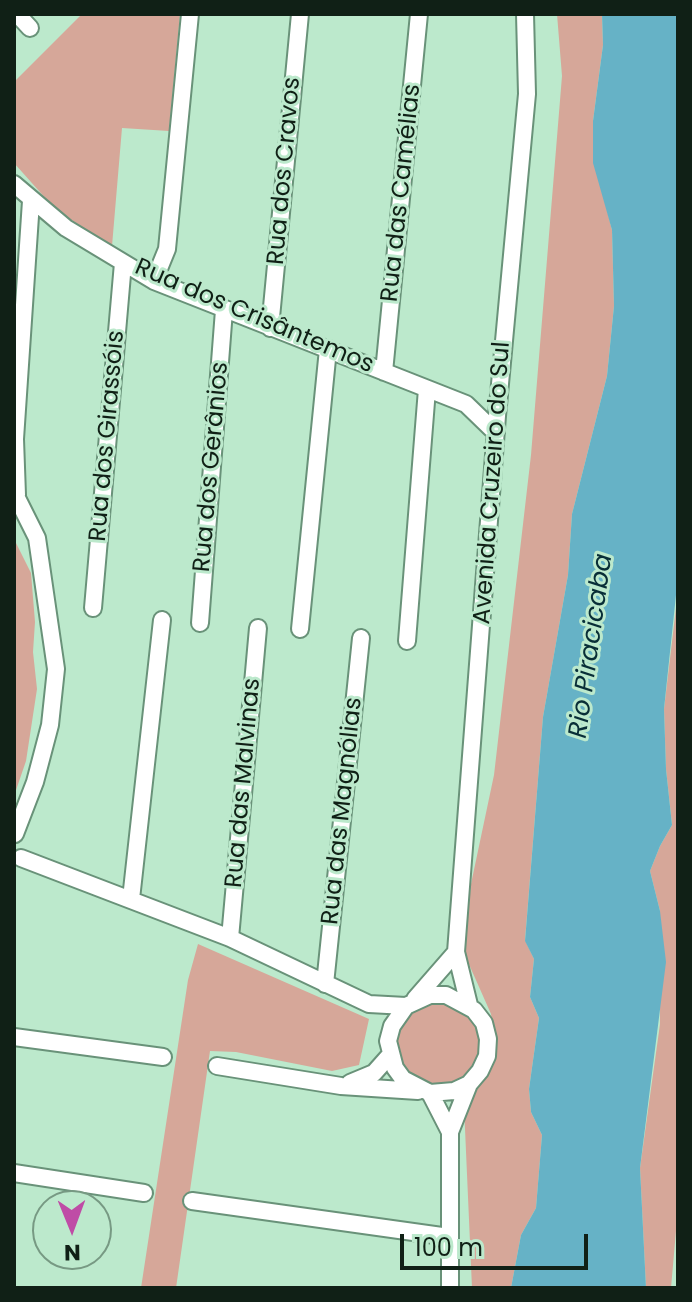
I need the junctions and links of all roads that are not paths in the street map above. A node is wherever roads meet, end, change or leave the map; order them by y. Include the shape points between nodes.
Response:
1 (17, 14) edge
2 (190, 14) edge
3 (300, 14) edge
4 (419, 14) edge
5 (525, 14) edge
6 (30, 28) dead end
7 (14, 184) edge
8 (31, 201) junction
9 (123, 263) junction
10 (154, 281) junction
11 (224, 310) junction
12 (270, 328) junction
13 (328, 349) junction
14 (384, 372) junction
15 (427, 389) junction
16 (499, 391) junction
17 (466, 404) junction
18 (496, 433) junction
19 (14, 440) edge
20 (15, 494) edge
21 (93, 608) dead end
22 (162, 620) dead end
23 (200, 623) dead end
24 (258, 628) dead end
25 (300, 629) dead end
26 (361, 638) dead end
27 (407, 641) dead end
28 (14, 834) edge
29 (18, 862) edge
30 (131, 899) junction
31 (230, 938) junction
32 (456, 952) junction
33 (325, 984) junction
34 (410, 1003) junction
35 (369, 1004) junction
36 (469, 1005) junction
37 (392, 1026) junction
38 (14, 1037) edge
39 (390, 1055) junction
40 (163, 1057) dead end
41 (217, 1066) dead end
42 (469, 1084) junction
43 (341, 1086) junction
44 (427, 1092) junction
45 (450, 1132) junction
46 (14, 1173) edge
47 (144, 1193) dead end
48 (192, 1201) dead end
49 (449, 1237) junction
50 (450, 1288) edge

1 - 6 street
2 - 10 street via 167,249
3 - 12 street, Rua dos Cravos
4 - 14 street, Rua das Camélias
5 - 16 street, Avenida Cruzeiro do Sul via 527,94
7 - 8 street, Rua dos Crisântemos
8 - 9 street, Rua dos Crisântemos
8 - 19 street
9 - 10 street, Rua dos Crisântemos
9 - 21 street, Rua dos Girassóis
10 - 11 street, Rua dos Crisântemos
11 - 12 street, Rua dos Crisântemos
11 - 23 street, Rua dos Gerânios
12 - 13 street, Rua dos Crisântemos
13 - 14 street, Rua dos Crisântemos
13 - 25 street
14 - 15 street, Rua dos Crisântemos
15 - 17 street, Rua dos Crisântemos
15 - 27 street
16 - 17 street
16 - 18 street, Avenida Cruzeiro do Sul
17 - 18 street, Rua dos Crisântemos
18 - 32 street, Avenida Cruzeiro do Sul
19 - 20 street
20 - 28 street via 37,538 56,669 50,725
22 - 30 street
24 - 31 street, Rua das Malvinas
26 - 33 street, Rua das Magnólias
28 - 29 street via 22,842
29 - 30 street
30 - 31 street
31 - 33 street
32 - 34 street
32 - 36 street, Avenida Cruzeiro do Sul
33 - 35 street
34 - 35 street
34 - 36 street via 446,995
34 - 37 street
35 - 37 street
36 - 42 street via 484,1023 488,1039 487,1056
37 - 39 street
38 - 40 street
39 - 43 street via 374,1073
39 - 44 street via 403,1079
41 - 43 street
42 - 44 street via 454,1091
42 - 45 street
43 - 44 street
44 - 45 street
45 - 49 street
46 - 47 street
48 - 49 street
49 - 50 street

